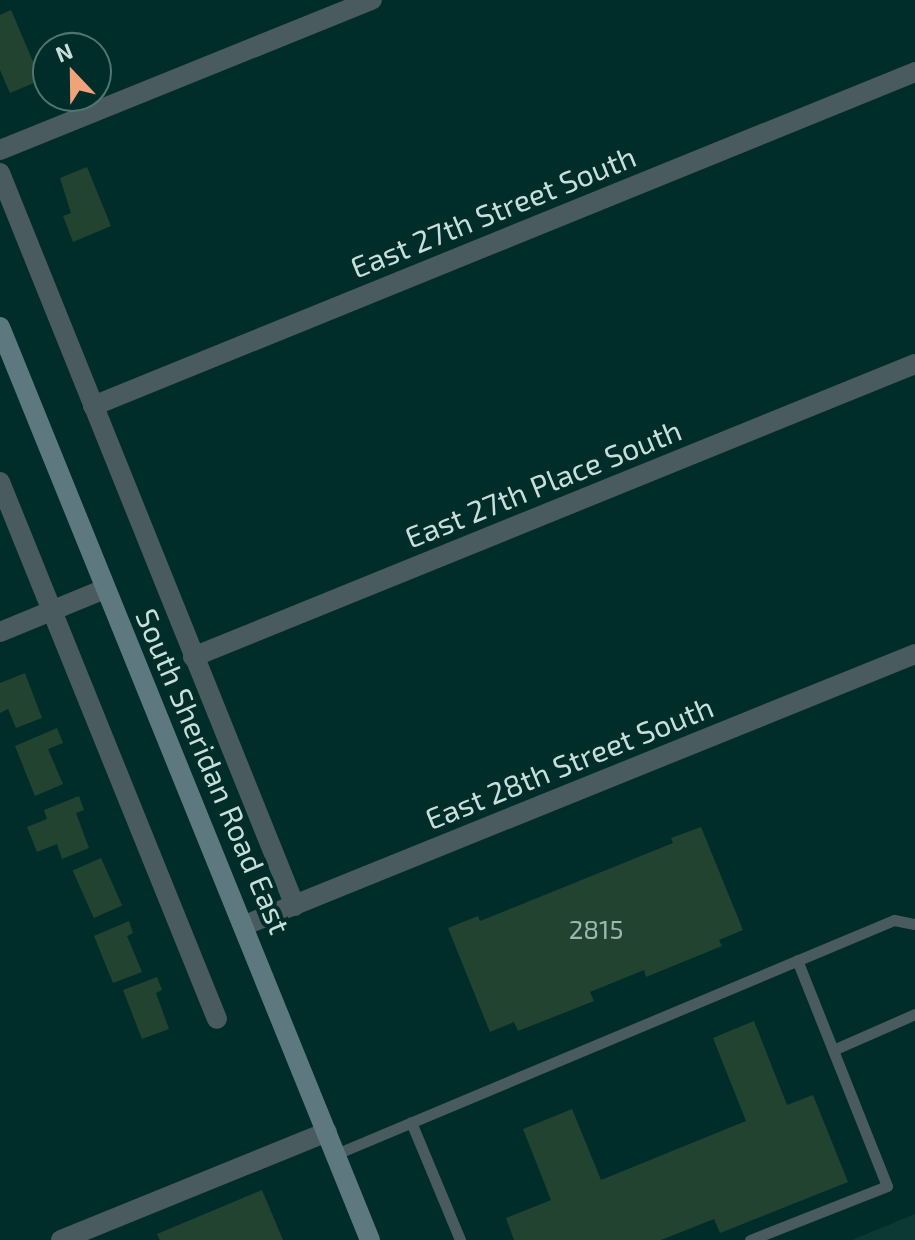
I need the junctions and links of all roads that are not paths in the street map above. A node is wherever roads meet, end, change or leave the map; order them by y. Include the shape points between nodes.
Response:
1 (372, 0) edge
2 (915, 72) edge
3 (0, 150) edge
4 (0, 173) edge
5 (0, 327) edge
6 (915, 364) edge
7 (93, 406) junction
8 (0, 482) edge
9 (105, 589) junction
10 (52, 611) junction
11 (0, 632) edge
12 (915, 654) edge
13 (193, 657) junction
14 (295, 906) junction
15 (915, 924) edge
16 (245, 925) junction
17 (797, 960) junction
18 (915, 1014) edge
19 (217, 1019) dead end
20 (833, 1050) junction
21 (411, 1122) junction
22 (327, 1132) junction
23 (336, 1154) junction
24 (61, 1240) edge
25 (370, 1240) edge
26 (460, 1240) edge
27 (750, 1240) edge

1 - 3 street
2 - 7 street, East 27th Street South
4 - 7 street, South Sheridan Road East
5 - 9 main road, South Sheridan Road East
6 - 13 street, East 27th Place South
7 - 13 street, South Sheridan Road East
8 - 10 street
9 - 10 street
9 - 16 main road, South Sheridan Road East
10 - 11 street
10 - 19 street
12 - 14 street, East 28th Street South
13 - 14 street, South Sheridan Road East
14 - 16 street, East 28th Street South
15 - 17 lane via 894,920
16 - 22 main road, South Sheridan Road East
17 - 20 lane
17 - 21 lane
18 - 20 lane
20 - 27 lane via 887,1186
21 - 23 lane
21 - 26 lane
22 - 23 main road, South Sheridan Road East
22 - 24 street
23 - 25 main road, South Sheridan Road East

